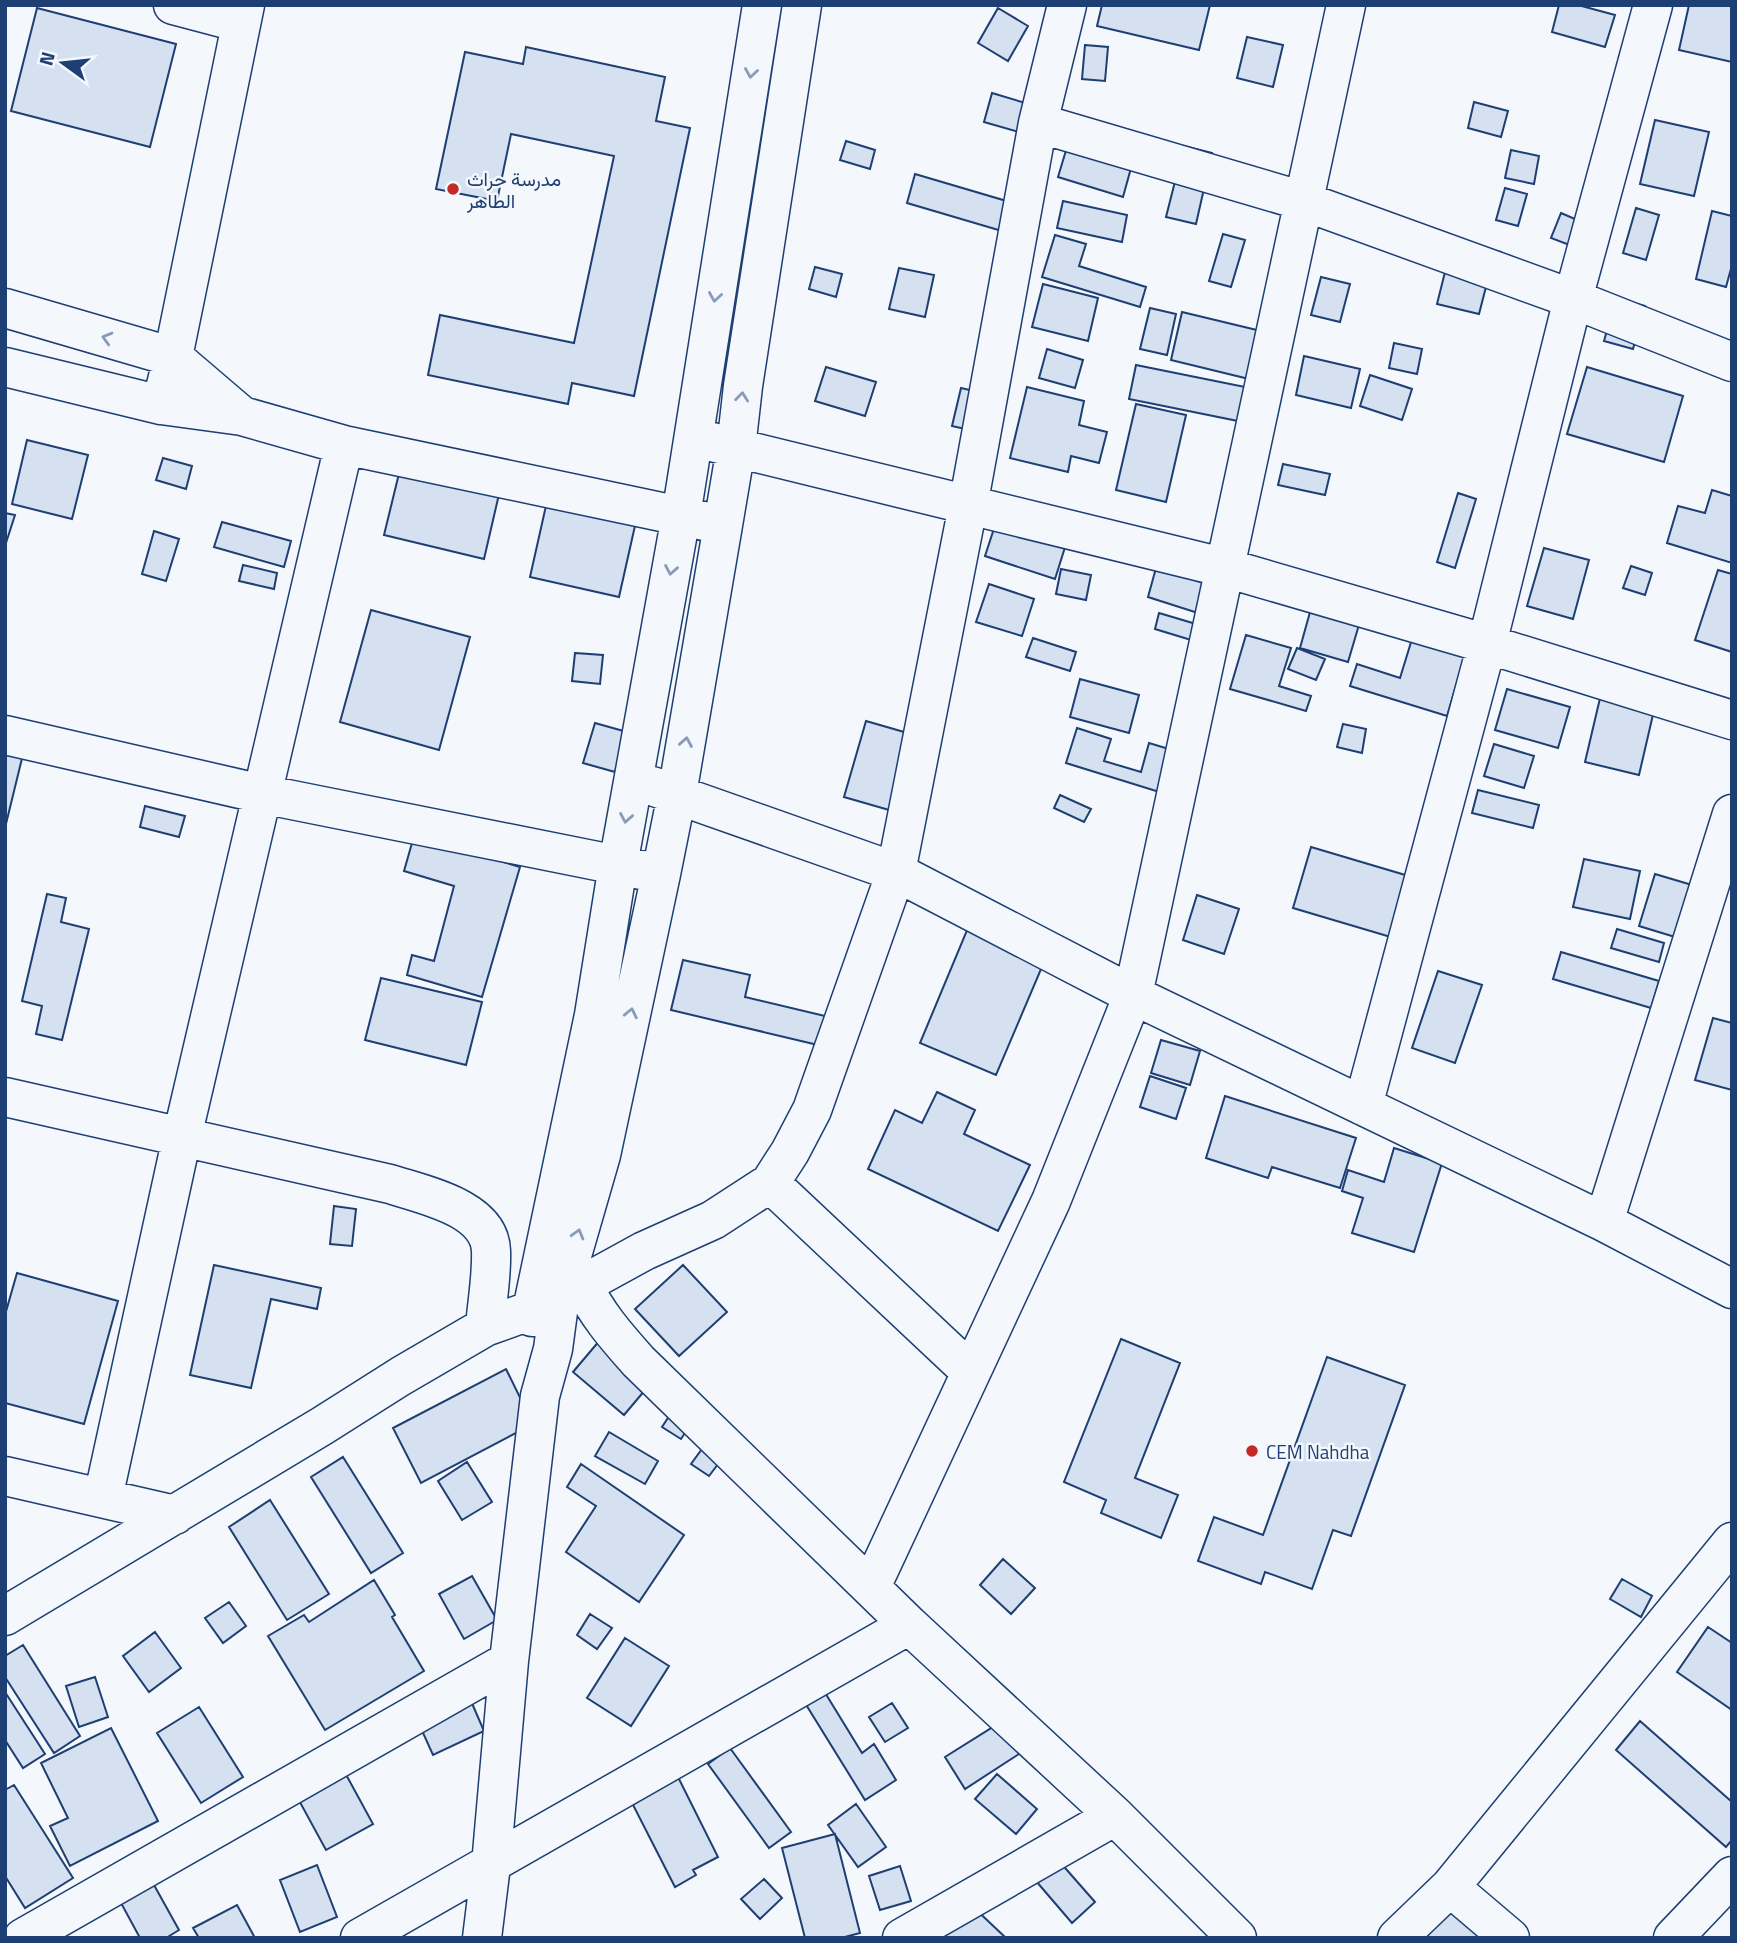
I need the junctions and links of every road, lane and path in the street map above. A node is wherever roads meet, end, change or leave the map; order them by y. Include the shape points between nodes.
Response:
1 (173, 5) edge
2 (762, 5) edge
3 (802, 5) edge
4 (1067, 5) edge
5 (1346, 5) edge
6 (1653, 5) edge
7 (243, 14) edge
8 (1038, 123) junction
9 (1303, 201) junction
10 (1573, 299) junction
11 (5, 308) edge
12 (173, 357) junction
13 (1732, 362) edge
14 (5, 367) edge
15 (160, 405) junction
16 (242, 416) junction
17 (693, 438) junction
18 (344, 445) junction
19 (736, 448) junction
20 (968, 506) junction
21 (681, 516) junction
22 (723, 524) junction
23 (1226, 568) junction
24 (1487, 644) junction
25 (1732, 720) edge
26 (5, 735) edge
27 (633, 781) junction
28 (262, 794) junction
29 (677, 794) junction
30 (1732, 814) edge
31 (618, 865) junction
32 (896, 872) junction
33 (661, 874) junction
34 (1133, 995) junction
35 (5, 1097) edge
36 (1363, 1106) junction
37 (183, 1137) junction
38 (770, 1183) junction
39 (1604, 1222) junction
40 (1732, 1289) edge
41 (558, 1297) junction
42 (485, 1327) junction
43 (971, 1373) junction
44 (5, 1476) edge
45 (103, 1498) junction
46 (175, 1515) junction
47 (1732, 1542) edge
48 (871, 1587) junction
49 (5, 1616) edge
50 (909, 1625) junction
51 (509, 1661) junction
52 (1115, 1816) junction
53 (491, 1865) junction
54 (1732, 1876) edge
55 (1450, 1887) junction
56 (23, 1938) edge
57 (360, 1938) edge
58 (482, 1938) edge
59 (902, 1938) edge
60 (1237, 1938) edge
61 (1397, 1938) edge
62 (1510, 1938) edge
63 (1673, 1938) edge

1 - 7 street
2 -> 17 street
19 -> 3 street
4 - 8 street
5 - 9 street
6 - 10 street
7 - 12 street
8 - 9 street
8 - 20 street
9 - 10 street
9 - 23 street
10 - 13 street
10 - 24 street
12 -> 11 street
12 - 15 street
12 - 16 street
14 - 15 street
15 - 16 street
16 - 18 street
17 - 19 street
17 - 21 street
18 - 21 street
18 - 28 street
19 - 20 street
19 - 22 street
20 - 23 street
20 - 32 street
21 - 22 street
21 -> 27 street
29 -> 22 street
23 - 24 street
23 - 34 street
24 - 25 street
24 - 36 street
26 - 28 street
27 - 29 street
27 -> 31 street
28 - 31 street
28 - 37 street
29 - 32 street
29 - 33 street
30 - 39 street
31 - 33 street
31 - 41 street
32 - 34 street
32 - 38 street via 812,1110
41 -> 33 street via 601,1155
34 - 36 street
34 - 43 street via 1051,1201
35 - 37 street
36 - 39 street
37 - 42 street via 390,1184 468,1213 485,1229 491,1249
37 - 45 street
38 - 41 street via 713,1220
38 - 43 street
39 - 40 street
41 - 42 street
41 - 48 street via 592,1304 638,1361
41 - 51 street via 553,1349 540,1396
42 - 46 street
43 - 48 street
44 - 45 street
45 - 46 street
46 - 49 street
47 - 55 street
48 - 50 street
50 - 52 street
50 - 53 street
51 - 53 street
51 - 56 street
52 - 59 street
52 - 60 street
53 - 57 street
53 - 58 street
54 - 63 street
55 - 61 street
55 - 62 street

